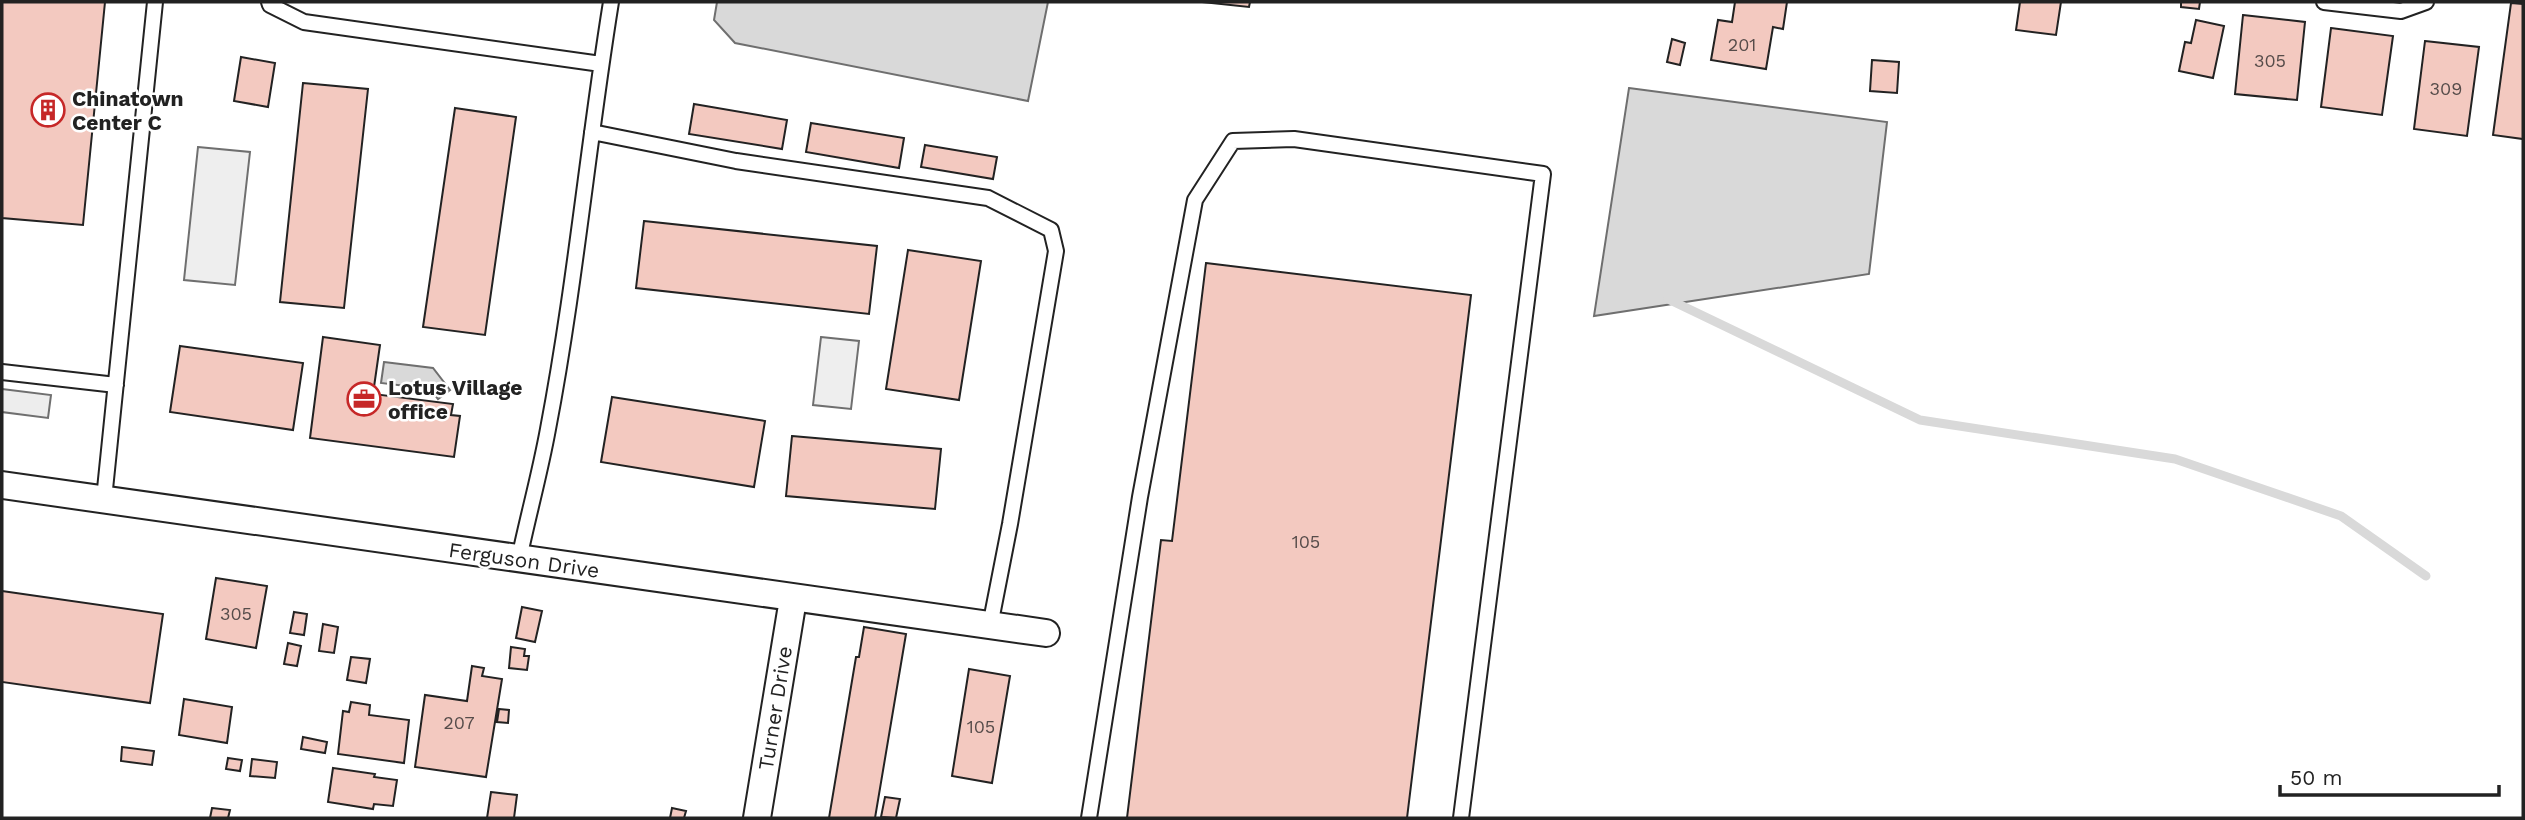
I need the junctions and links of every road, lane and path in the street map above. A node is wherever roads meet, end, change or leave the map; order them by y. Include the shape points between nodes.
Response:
1 (155, 2) edge
2 (269, 2) edge
3 (611, 2) edge
4 (2325, 2) edge
5 (2426, 2) edge
6 (601, 64) junction
7 (592, 132) junction
8 (2, 372) edge
9 (116, 385) junction
10 (2, 485) edge
11 (104, 499) junction
12 (519, 559) junction
13 (793, 599) junction
14 (990, 626) junction
15 (1046, 634) dead end
16 (757, 818) edge
17 (1089, 818) edge
18 (1461, 818) edge

1 - 9 lane
2 - 6 lane via 304,22
3 - 6 lane
4 - 5 lane via 2401,11
6 - 7 lane
7 - 12 lane via 548,430
7 - 14 lane via 736,161 988,198 1051,230 1056,251
8 - 9 lane
9 - 11 lane
10 - 11 street, Ferguson Drive
11 - 12 street, Ferguson Drive
12 - 13 street, Ferguson Drive
13 - 14 street, Ferguson Drive
13 - 16 street, Turner Drive
14 - 15 street, Ferguson Drive
17 - 18 lane via 1140,497 1195,200 1233,141 1294,139 1543,174

